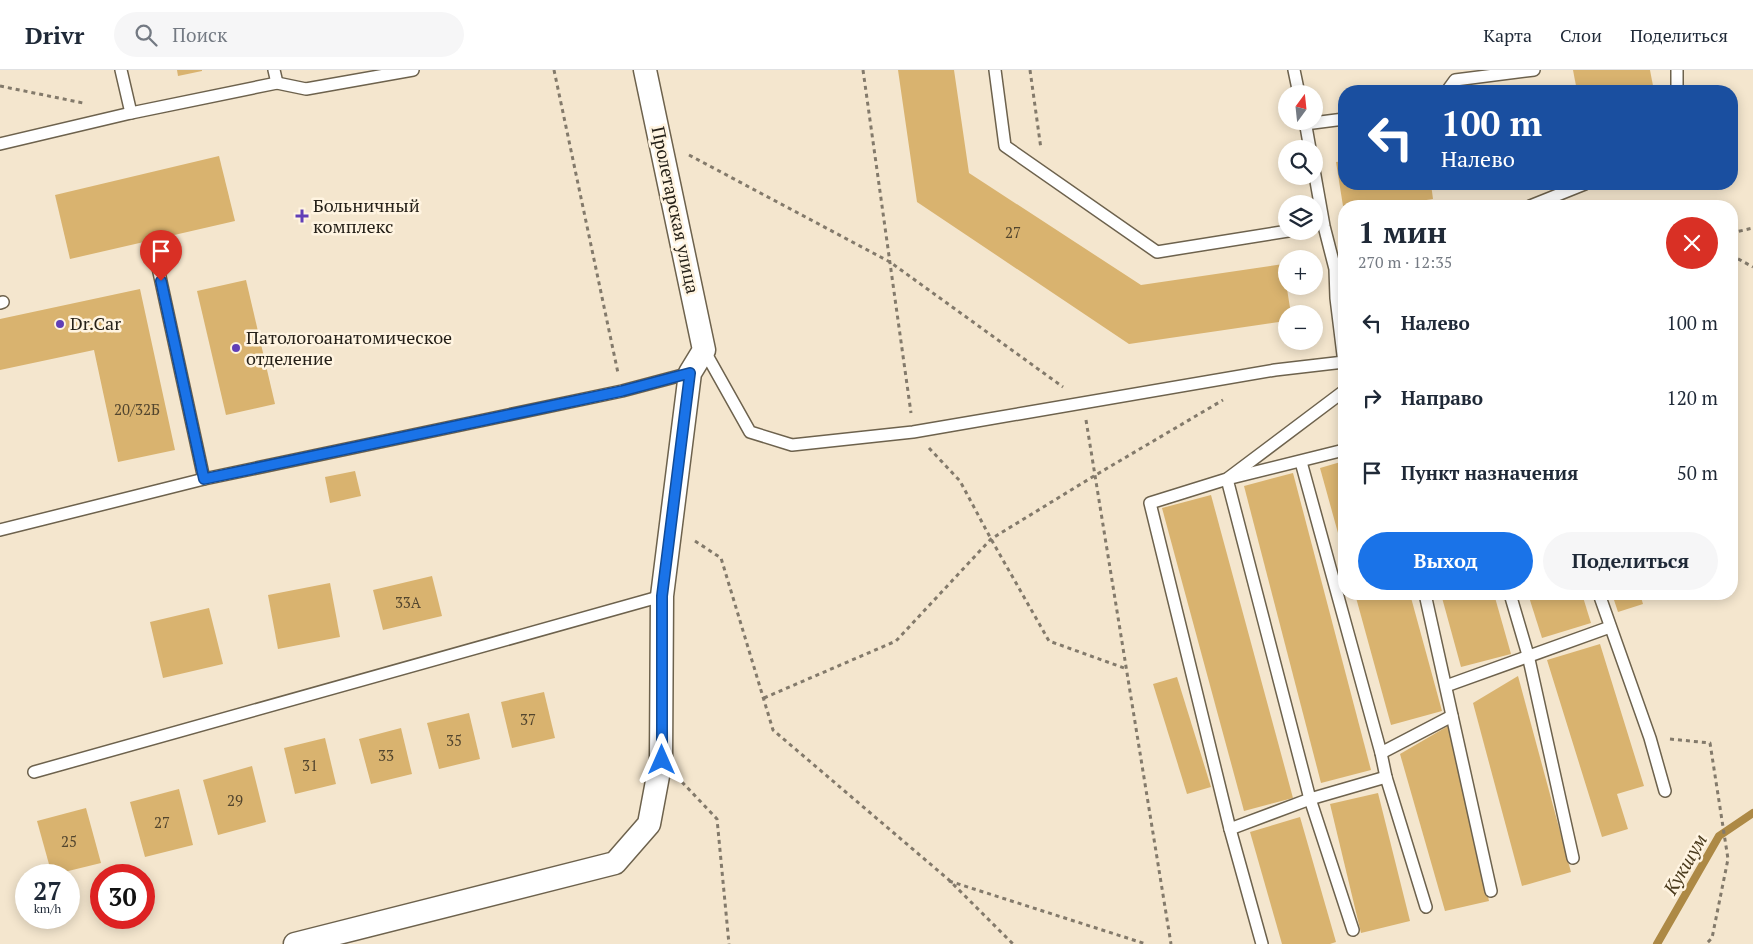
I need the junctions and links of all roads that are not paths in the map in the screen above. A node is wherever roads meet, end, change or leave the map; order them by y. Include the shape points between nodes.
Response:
1 (121, 70) edge
2 (274, 70) edge
3 (413, 70) edge
4 (644, 70) edge
5 (995, 70) edge
6 (1294, 70) edge
7 (1534, 70) edge
8 (1677, 70) edge
9 (277, 83) junction
10 (1297, 85) edge
11 (1451, 85) edge
12 (1677, 85) edge
13 (131, 113) junction
14 (1338, 120) edge
15 (1323, 121) edge
16 (0, 144) edge
17 (1570, 190) edge
18 (1545, 200) edge
19 (1278, 233) edge
20 (1323, 234) edge
21 (157, 263) dead end
22 (1338, 266) edge
23 (1338, 278) edge
24 (1338, 314) edge
25 (704, 350) junction
26 (1338, 363) edge
27 (690, 373) junction
28 (1338, 396) edge
29 (1338, 452) edge
30 (1301, 462) junction
31 (204, 479) junction
32 (1227, 479) junction
33 (0, 530) edge
34 (662, 596) junction
35 (1338, 597) edge
36 (1339, 600) edge
37 (1426, 600) edge
38 (1512, 600) edge
39 (1601, 600) edge
40 (1610, 626) junction
41 (1528, 655) junction
42 (1446, 686) junction
43 (1452, 716) junction
44 (1381, 753) junction
45 (34, 772) dead end
46 (1386, 777) junction
47 (1665, 791) dead end
48 (1310, 799) junction
49 (1230, 829) junction
50 (1573, 858) dead end
51 (1491, 891) dead end
52 (1426, 907) dead end
53 (1353, 930) dead end
54 (295, 944) edge
55 (1262, 944) edge

1 - 13 lane
2 - 9 lane
3 - 9 lane via 306,89
4 - 25 street, Пролетарская улица
5 - 19 lane via 1005,146 1157,252
6 - 10 lane
7 - 11 lane via 1455,80
8 - 12 lane
9 - 13 lane
13 - 16 lane
14 - 15 lane
17 - 18 lane
20 - 22 lane
21 - 31 lane
23 - 24 lane
25 - 26 lane via 750,432 792,445 914,432 1275,370
25 - 27 street
27 - 31 lane via 622,391
27 - 34 street
28 - 32 lane
29 - 30 lane
30 - 32 lane
30 - 35 lane
31 - 33 lane
32 - 48 lane
32 - 49 lane via 1150,503
34 - 45 lane
34 - 54 street via 662,760 649,824 615,863
36 - 44 lane
37 - 42 lane
38 - 41 lane
39 - 40 lane
40 - 41 lane
40 - 47 lane via 1650,738
41 - 42 lane
41 - 50 lane
42 - 43 lane
43 - 44 lane
43 - 51 lane
44 - 46 lane
46 - 48 lane
46 - 52 lane
48 - 49 lane
48 - 53 lane
49 - 55 lane

